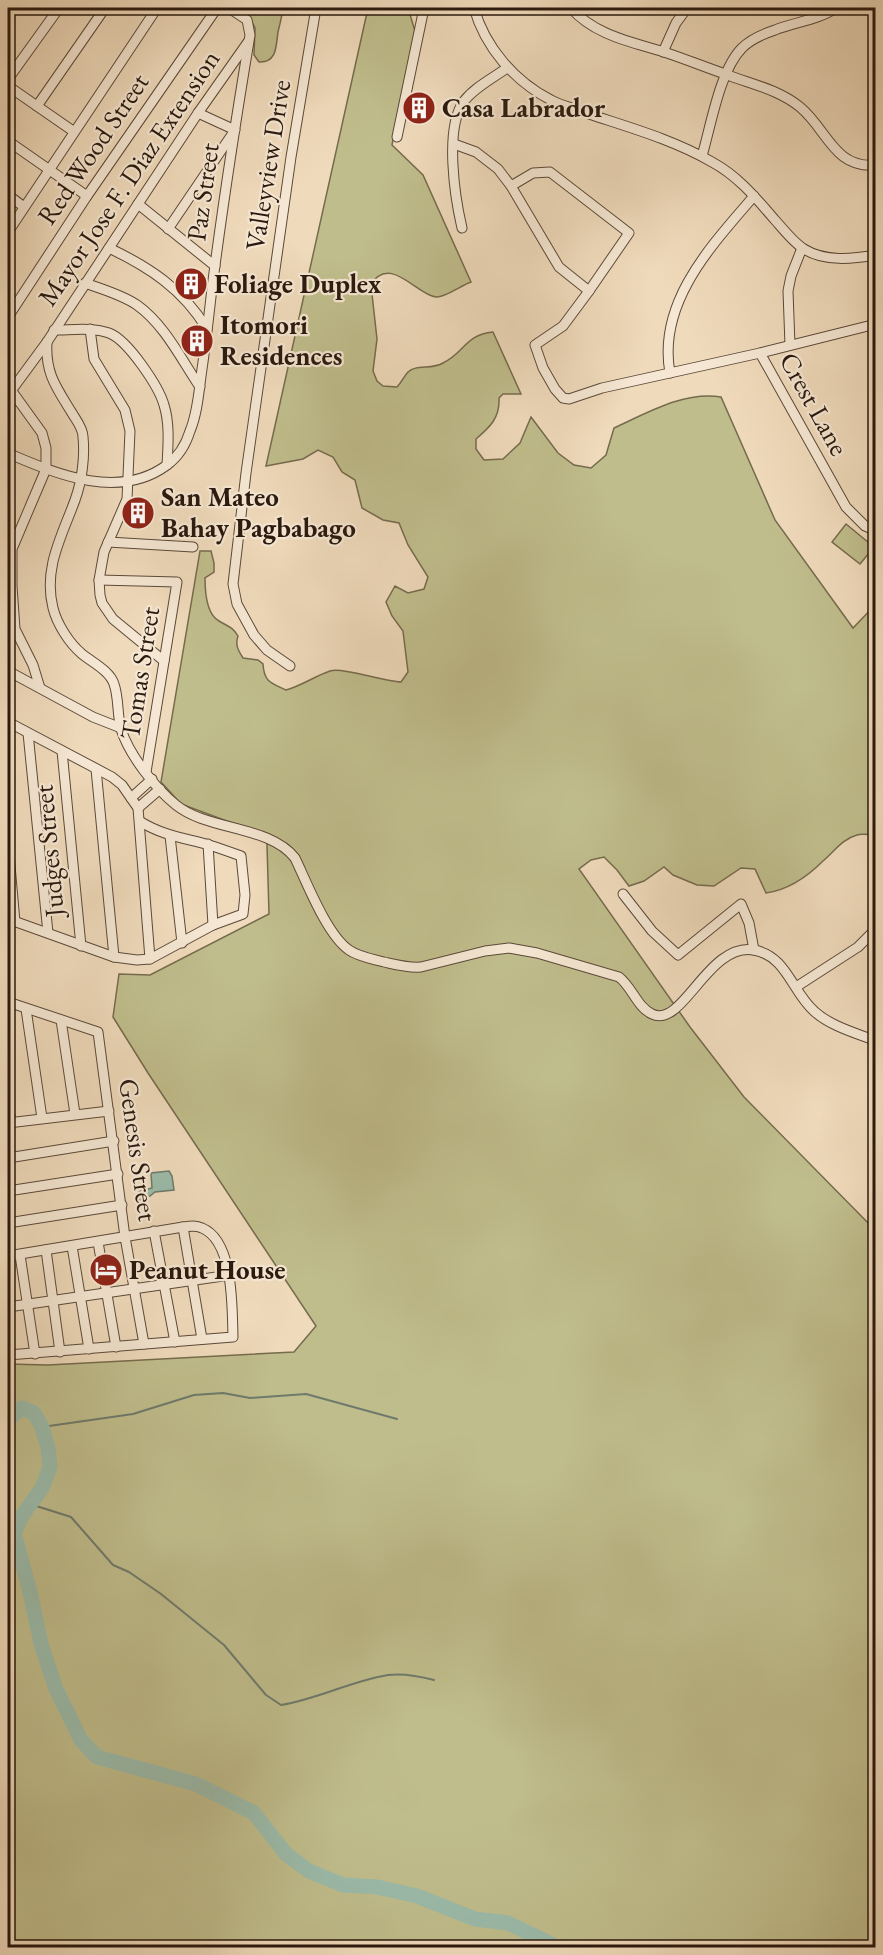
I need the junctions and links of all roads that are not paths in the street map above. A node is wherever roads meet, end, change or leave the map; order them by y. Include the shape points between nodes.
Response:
1 (58, 8) edge
2 (105, 8) edge
3 (157, 8) edge
4 (217, 8) edge
5 (229, 8) edge
6 (316, 8) edge
7 (427, 8) edge
8 (474, 8) edge
9 (571, 8) edge
10 (687, 8) edge
11 (836, 8) edge
12 (249, 40) junction
13 (663, 52) junction
14 (507, 68) junction
15 (725, 74) junction
16 (8, 79) edge
17 (8, 86) edge
18 (37, 106) junction
19 (198, 113) junction
20 (235, 130) junction
21 (74, 131) junction
22 (397, 137) dead end
23 (8, 141) edge
24 (454, 144) junction
25 (702, 156) junction
26 (876, 165) edge
27 (49, 170) junction
28 (511, 186) junction
29 (8, 195) edge
30 (87, 196) junction
31 (754, 196) junction
32 (138, 204) junction
33 (24, 207) junction
34 (462, 228) dead end
35 (168, 229) junction
36 (8, 232) edge
37 (109, 248) junction
38 (802, 248) junction
39 (876, 255) edge
40 (215, 266) junction
41 (85, 282) junction
42 (588, 291) junction
43 (8, 317) edge
44 (876, 324) edge
45 (90, 329) junction
46 (207, 329) junction
47 (54, 330) junction
48 (47, 342) junction
49 (790, 345) junction
50 (760, 353) junction
51 (670, 373) junction
52 (200, 387) junction
53 (9, 393) edge
54 (9, 457) edge
55 (167, 465) junction
56 (46, 469) junction
57 (81, 479) junction
58 (128, 480) junction
59 (876, 531) edge
60 (10, 541) edge
61 (108, 542) junction
62 (193, 547) dead end
63 (99, 580) junction
64 (10, 585) edge
65 (11, 627) edge
66 (164, 661) junction
67 (290, 666) dead end
68 (8, 671) edge
69 (40, 688) junction
70 (8, 722) edge
71 (121, 728) junction
72 (28, 733) junction
73 (62, 751) junction
74 (96, 769) junction
75 (149, 775) junction
76 (160, 789) junction
77 (131, 798) junction
78 (138, 808) junction
79 (141, 822) junction
80 (170, 836) junction
81 (8, 843) edge
82 (208, 844) junction
83 (622, 894) dead end
84 (11, 920) edge
85 (213, 925) junction
86 (876, 929) edge
87 (48, 933) junction
88 (182, 943) junction
89 (81, 946) junction
90 (754, 950) junction
91 (114, 957) junction
92 (150, 959) junction
93 (796, 987) junction
94 (8, 1002) edge
95 (26, 1009) junction
96 (61, 1020) junction
97 (876, 1041) edge
98 (8, 1103) edge
99 (109, 1111) junction
100 (75, 1114) junction
101 (42, 1118) junction
102 (9, 1123) edge
103 (114, 1141) junction
104 (8, 1158) edge
105 (118, 1174) junction
106 (8, 1191) edge
107 (122, 1205) junction
108 (8, 1223) edge
109 (183, 1227) junction
110 (154, 1231) junction
111 (125, 1237) junction
112 (98, 1242) junction
113 (72, 1246) junction
114 (46, 1250) junction
115 (20, 1255) junction
116 (8, 1256) edge
117 (230, 1275) junction
118 (192, 1281) junction
119 (164, 1285) junction
120 (134, 1289) junction
121 (106, 1293) junction
122 (80, 1297) junction
123 (53, 1301) junction
124 (27, 1305) junction
125 (8, 1307) edge
126 (202, 1339) junction
127 (175, 1342) junction
128 (144, 1344) junction
129 (116, 1347) junction
130 (89, 1349) junction
131 (60, 1352) junction
132 (34, 1354) junction
133 (8, 1355) edge

1 - 16 street
2 - 18 street
3 - 21 street
4 - 30 street, Red Wood Street
5 - 12 street, Mayor Jose F. Diaz Extension via 247,20
6 - 67 street, Valleyview Drive via 291,157 233,584 237,604 254,635
7 - 22 street
8 - 14 street via 494,51
9 - 13 street via 600,29
10 - 13 street
11 - 15 street via 753,39 737,53
12 - 19 street, Mayor Jose F. Diaz Extension
12 - 20 street, Paz Street
13 - 15 street
14 - 24 street via 463,102
14 - 25 street via 552,101
15 - 25 street
15 - 26 street via 790,100 810,116 839,155 858,164
17 - 18 street
18 - 21 street
19 - 20 street
19 - 32 street, Mayor Jose F. Diaz Extension
20 - 35 street
20 - 40 street, Paz Street
21 - 27 street
23 - 27 street
24 - 28 street via 487,159
24 - 34 street via 455,197
25 - 31 street via 739,179
27 - 30 street
27 - 33 street
28 - 42 street via 559,267
28 - 42 street via 533,173 550,172 629,233
29 - 33 street
30 - 43 street, Red Wood Street
31 - 38 street
31 - 51 street via 705,255 681,296 668,344
32 - 35 street
32 - 37 street, Mayor Jose F. Diaz Extension
33 - 36 street
35 - 40 street
37 - 41 street, Mayor Jose F. Diaz Extension
37 - 46 street via 167,282
38 - 39 street via 833,258
38 - 49 street, Crest Lane via 788,291
40 - 46 street, Paz Street
41 - 47 street, Mayor Jose F. Diaz Extension
41 - 52 street via 143,310 164,333
42 - 51 street via 563,326 535,345 543,369 563,398
44 - 49 street
45 - 47 street
45 - 55 street via 107,332 124,343 159,394 167,425
45 - 58 street via 94,359 128,417
46 - 52 street, Paz Street
47 - 48 street, Mayor Jose F. Diaz Extension
48 - 53 street
48 - 57 street, Mayor Jose F. Diaz Extension via 52,380 82,431
49 - 50 street
50 - 51 street
50 - 59 street, Crest Lane via 846,507
52 - 55 street, Paz Street via 190,432 180,452
53 - 56 street via 42,433
54 - 56 street, Paz Street
55 - 58 street, Paz Street
56 - 57 street, Paz Street
56 - 60 street
57 - 58 street, Paz Street
57 - 71 street, Mayor Jose F. Diaz Extension via 53,554 52,606 70,640 113,681
58 - 61 street via 124,506
60 - 64 street
61 - 62 street
61 - 63 street
63 - 66 street via 102,603 113,619
63 - 66 street, Tomas Street via 177,582
64 - 65 street
65 - 69 street via 33,665
66 - 75 street, Tomas Street
68 - 69 street
69 - 71 street
70 - 72 street
71 - 75 street, Mayor Jose F. Diaz Extension via 130,749
72 - 73 street
72 - 87 street
73 - 74 street
73 - 89 street, Judges Street
74 - 77 street via 112,777
74 - 91 street
75 - 76 street, Mayor Jose F. Diaz Extension
75 - 77 street
76 - 78 street
76 - 90 street, Mayor Jose F. Diaz Extension via 184,811 287,849 340,944 363,957 411,968 509,948 537,953 619,977 646,1011 663,1016 677,1007 728,954
77 - 78 street
78 - 79 street
79 - 80 street
79 - 92 street
80 - 82 street
80 - 88 street
81 - 84 street
82 - 85 street
82 - 85 street via 241,856 245,895 243,914
83 - 90 street via 678,955 741,904
84 - 87 street
85 - 88 street
86 - 93 street via 858,947
87 - 89 street
88 - 92 street
89 - 91 street
90 - 93 street via 781,965
91 - 92 street
93 - 97 street via 816,1013
94 - 95 street, Genesis Street
95 - 96 street, Genesis Street
95 - 101 street
96 - 99 street, Genesis Street via 98,1032
96 - 100 street
98 - 102 street
99 - 100 street
99 - 103 street, Genesis Street
100 - 101 street
101 - 102 street
103 - 104 street
103 - 105 street, Genesis Street
105 - 106 street
105 - 107 street, Genesis Street
107 - 108 street
107 - 111 street, Genesis Street
109 - 110 street, Genesis Street
109 - 117 street, Genesis Street via 197,1226 213,1235
109 - 118 street
110 - 111 street, Genesis Street
110 - 119 street
111 - 112 street
111 - 120 street
112 - 113 street
112 - 121 street
113 - 114 street
113 - 122 street
114 - 115 street
114 - 123 street
115 - 116 street
115 - 124 street
117 - 118 street
117 - 126 street, Genesis Street via 233,1337
118 - 119 street
118 - 126 street
119 - 120 street
119 - 127 street
120 - 121 street
120 - 128 street
121 - 122 street
121 - 129 street
122 - 123 street
122 - 130 street
123 - 124 street
123 - 131 street
124 - 125 street
124 - 132 street
126 - 127 street, Genesis Street
127 - 128 street, Genesis Street
128 - 129 street, Genesis Street
129 - 130 street, Genesis Street
130 - 131 street, Genesis Street
131 - 132 street, Genesis Street
132 - 133 street, Genesis Street

